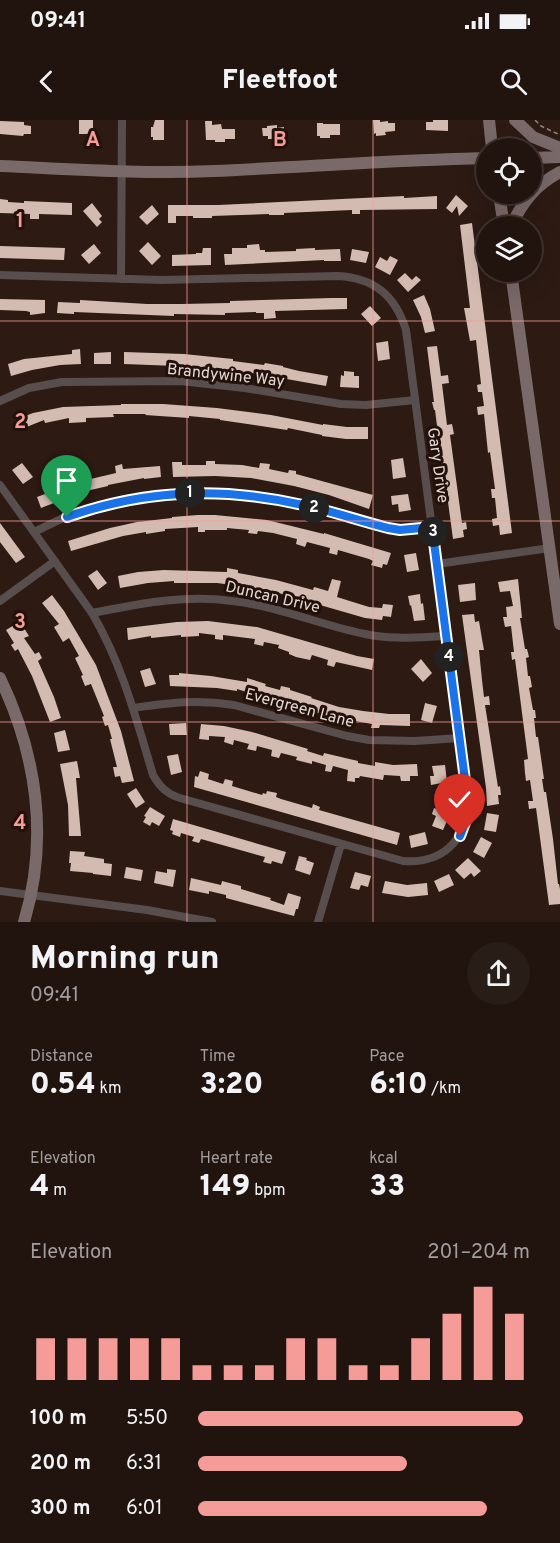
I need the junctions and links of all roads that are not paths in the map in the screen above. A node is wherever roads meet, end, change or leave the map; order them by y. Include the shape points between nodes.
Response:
1 (122, 120) edge
2 (489, 120) edge
3 (515, 120) edge
4 (491, 138) edge
5 (560, 148) edge
6 (560, 157) edge
7 (476, 158) edge
8 (542, 158) edge
9 (0, 165) edge
10 (122, 171) junction
11 (560, 172) edge
12 (517, 216) edge
13 (0, 275) edge
14 (121, 279) junction
15 (513, 282) edge
16 (415, 400) junction
17 (0, 401) edge
18 (0, 485) edge
19 (432, 527) junction
20 (34, 532) junction
21 (550, 548) junction
22 (55, 561) junction
23 (437, 564) junction
24 (0, 601) edge
25 (92, 613) junction
26 (560, 624) edge
27 (446, 636) junction
28 (0, 678) edge
29 (132, 708) junction
30 (460, 738) junction
31 (341, 844) junction
32 (0, 891) edge
33 (32, 895) junction
34 (24, 922) edge
35 (212, 922) edge
36 (318, 922) edge

1 - 10 street
2 - 4 street
3 - 5 street via 533,137
6 - 8 street
7 - 10 street via 214,171
9 - 10 street
10 - 14 street
11 - 12 street via 532,191
13 - 14 street, Gary Drive
14 - 16 street, Gary Drive via 338,276 362,280 382,291 398,308 406,330
15 - 21 street
16 - 17 street, Brandywine Way via 341,404 245,388 168,381 62,382 28,388
16 - 19 street, Gary Drive
18 - 20 street, Gary Drive
19 - 20 street via 400,530 268,498 182,493 103,505
19 - 23 street, Gary Drive
20 - 22 street, Gary Drive
21 - 23 street
21 - 26 street
22 - 24 street
22 - 25 street, Gary Drive
23 - 27 street, Gary Drive
25 - 27 street, Duncan Drive via 168,600 213,599 258,605 364,634 399,638
25 - 29 street, Gary Drive via 115,656
27 - 30 street, Gary Drive
28 - 33 street via 26,745 34,787 38,850
29 - 30 street, Evergreen Lane via 180,701 217,702 369,740
29 - 31 street, Gary Drive via 153,775 165,791
30 - 31 street, Gary Drive via 468,815 453,844 435,857 413,862
31 - 36 street
32 - 33 street
33 - 34 street
33 - 35 street

